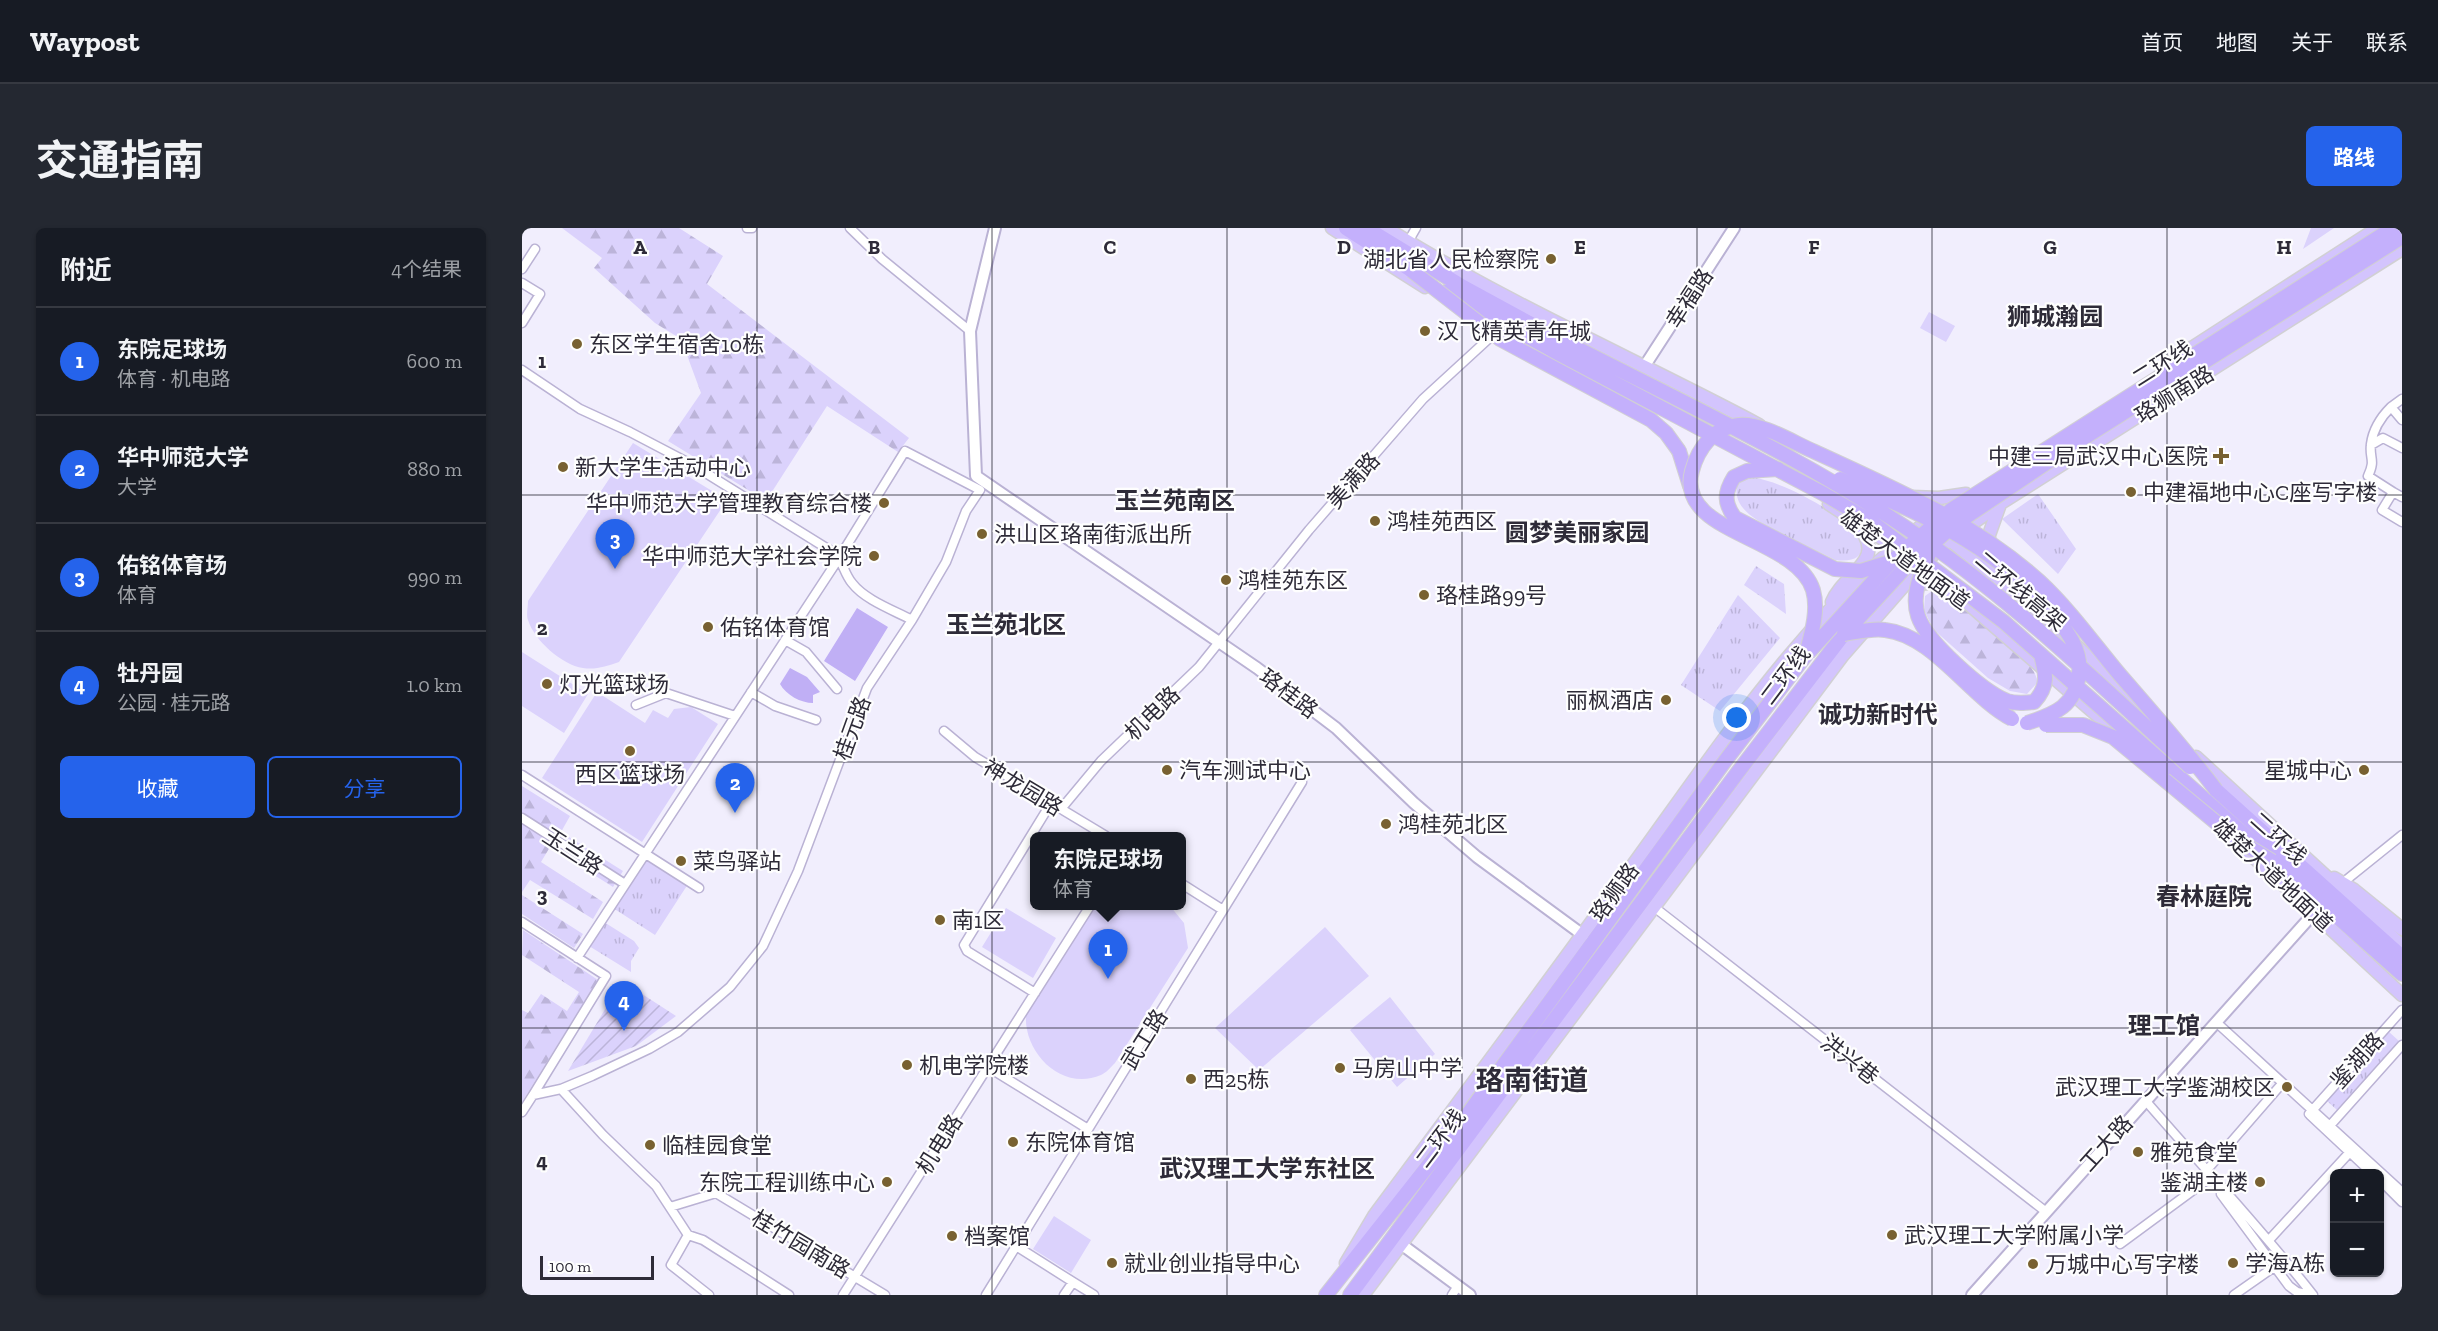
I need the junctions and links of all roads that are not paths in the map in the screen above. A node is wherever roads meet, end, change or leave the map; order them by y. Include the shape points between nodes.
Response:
1 (850, 228) edge
2 (994, 228) edge
3 (1332, 228) edge
4 (1346, 228) edge
5 (1366, 228) edge
6 (1386, 228) edge
7 (1416, 228) edge
8 (1734, 228) edge
9 (2378, 228) edge
10 (2393, 228) edge
11 (2402, 237) edge
12 (1408, 242) junction
13 (535, 249) dead end
14 (2402, 249) edge
15 (522, 269) edge
16 (1412, 271) junction
17 (522, 283) edge
18 (522, 323) edge
19 (1500, 330) junction
20 (970, 331) junction
21 (1555, 344) junction
22 (1644, 367) junction
23 (522, 370) edge
24 (2402, 399) edge
25 (2391, 407) junction
26 (2402, 420) edge
27 (2371, 445) junction
28 (2402, 448) edge
29 (1785, 455) junction
30 (1778, 469) junction
31 (976, 476) junction
32 (1690, 486) junction
33 (980, 490) junction
34 (2393, 492) junction
35 (1884, 493) junction
36 (1966, 494) junction
37 (2402, 498) edge
38 (2001, 503) junction
39 (1836, 509) junction
40 (1926, 522) junction
41 (2402, 522) edge
42 (1945, 538) junction
43 (1895, 547) junction
44 (839, 558) junction
45 (1892, 561) junction
46 (1921, 566) junction
47 (2003, 582) junction
48 (1899, 589) junction
49 (1959, 596) junction
50 (1827, 615) junction
51 (912, 620) junction
52 (1844, 634) junction
53 (786, 640) junction
54 (1218, 641) junction
55 (1806, 655) junction
56 (2044, 658) junction
57 (837, 689) dead end
58 (751, 692) junction
59 (636, 705) dead end
60 (735, 716) junction
61 (816, 720) dead end
62 (2027, 723) junction
63 (944, 731) dead end
64 (522, 775) edge
65 (1302, 782) dead end
66 (2216, 790) junction
67 (1051, 803) junction
68 (1061, 809) junction
69 (522, 818) edge
70 (1033, 832) edge
71 (1098, 832) edge
72 (2402, 836) edge
73 (1030, 837) edge
74 (645, 853) junction
75 (2272, 861) junction
76 (625, 884) junction
77 (2340, 885) junction
78 (1186, 887) edge
79 (699, 888) dead end
80 (1654, 907) junction
81 (1087, 910) edge
82 (1223, 910) junction
83 (2314, 913) junction
84 (522, 922) edge
85 (2400, 928) edge
86 (1583, 935) junction
87 (2402, 946) edge
88 (577, 957) junction
89 (2402, 957) edge
90 (2402, 974) edge
91 (1035, 993) junction
92 (2402, 995) edge
93 (2402, 1010) edge
94 (2214, 1024) junction
95 (2402, 1045) edge
96 (988, 1067) junction
97 (2279, 1087) junction
98 (561, 1089) junction
99 (533, 1095) junction
100 (2145, 1100) junction
101 (522, 1112) edge
102 (2310, 1112) junction
103 (2328, 1128) junction
104 (1088, 1129) junction
105 (2350, 1152) junction
106 (2369, 1169) edge
107 (2209, 1176) junction
108 (2384, 1185) edge
109 (2402, 1192) edge
110 (2402, 1202) edge
111 (670, 1208) junction
112 (2046, 1211) junction
113 (688, 1235) junction
114 (2270, 1239) junction
115 (1401, 1244) junction
116 (2120, 1244) dead end
117 (1016, 1246) junction
118 (2274, 1267) junction
119 (856, 1277) junction
120 (1073, 1281) junction
121 (1455, 1290) edge
122 (1328, 1291) edge
123 (709, 1295) edge
124 (789, 1295) edge
125 (843, 1295) edge
126 (885, 1295) edge
127 (986, 1295) edge
128 (1064, 1295) edge
129 (1094, 1295) edge
130 (1350, 1295) edge
131 (1363, 1295) edge
132 (1470, 1295) edge
133 (1972, 1295) edge
134 (2234, 1295) edge
135 (2311, 1295) edge

1 - 20 street
2 - 20 street
3 - 19 main road, 雄楚大道地面道
4 - 16 highway
5 - 21 highway
6 - 12 main road, 雄楚大道地面道
7 - 12 street
8 - 22 street, 幸福路
9 - 36 main road, 珞狮南路
10 - 45 highway, 二环线, bridge via 1951,510
11 - 42 highway, 二环线, bridge via 2082,439
12 - 22 main road, 雄楚大道地面道
13 - 15 street
14 - 38 main road, 珞狮南路
16 - 21 highway, bridge
16 - 32 highway, bridge via 1500,339 1652,420 1679,451
17 - 18 street via 540,294
19 - 39 main road, 雄楚大道地面道
19 - 54 street, 美满路 via 1423,399
20 - 31 street
21 - 29 highway, 二环线高架, bridge
21 - 30 highway, 二环线, bridge
22 - 35 main road, 雄楚大道地面道
23 - 44 street via 580,410 693,465
24 - 25 street
25 - 26 street
25 - 27 street via 2379,420
27 - 28 street via 2383,438
27 - 34 street via 2374,463 2368,476
29 - 62 highway, bridge via 1961,535 2042,600 2077,650 2079,676 2068,702 2056,714
29 - 66 highway, 二环线高架, bridge via 1899,523 1975,579
30 - 45 highway, bridge via 1747,471 1734,477 1725,497 1735,518 1834,569 1861,571
30 - 56 highway, 二环线, bridge via 1906,546
31 - 33 street
31 - 54 street, 珞桂路
32 - 55 highway, bridge via 1703,512 1792,561 1809,581 1814,592 1814,613
32 - 66 highway, bridge via 1703,446 1726,426 1743,424 1771,432 1907,494 1958,522 2000,550 2060,602
33 - 44 street via 905,451
33 - 51 street, 桂元路 via 966,511 946,562
34 - 37 street
34 - 41 street via 2382,510
35 - 36 main road via 1927,499
35 - 40 main road, 雄楚大道地面道
36 - 40 main road, 珞狮南路
38 - 42 main road, 珞狮南路
38 - 47 main road via 1989,535 1989,552
39 - 43 main road, 雄楚大道地面道
39 - 50 main road via 1867,535 1870,545 1863,563 1837,592
40 - 42 main road, 雄楚大道地面道
40 - 43 main road, 珞狮路
42 - 46 main road, 珞狮南路
42 - 47 main road, 雄楚大道地面道
42 - 52 highway, 二环线, bridge via 1904,569
42 - 56 highway, bridge via 1922,570 1916,594 1918,616 1934,641 1988,690 2020,704 2034,702 2045,687
43 - 46 main road, 雄楚大道地面道
43 - 50 main road, 珞狮路
44 - 51 street via 851,582 862,592
44 - 53 street
45 - 55 highway, 二环线, bridge
46 - 48 main road, 珞狮路
46 - 49 main road, 雄楚大道地面道
47 - 77 main road, 雄楚大道地面道 via 2317,869
48 - 49 main road via 1923,582
48 - 80 main road, 珞狮路 via 1843,655
49 - 83 main road, 雄楚大道地面道 via 2176,783
50 - 86 main road, 珞狮路 via 1713,756
51 - 98 street, 桂元路 via 867,688 798,871 763,946 730,987 678,1032
52 - 62 highway, bridge via 1873,629 1905,635 1999,712
52 - 130 highway, 二环线
53 - 57 street via 806,652
53 - 58 street
54 - 68 street, 机电路 via 1199,668 1101,761
54 - 86 street, 珞桂路 via 1336,728 1477,857
55 - 122 highway, 二环线 via 1454,1133
56 - 75 highway, 二环线, bridge
58 - 60 street
58 - 61 street via 775,706
59 - 60 street via 666,693
60 - 74 street
62 - 75 highway, bridge via 2083,724 2113,737 2236,839
63 - 67 street, 神龙园路 via 975,757
64 - 74 street
65 - 82 street, 武工路
66 - 89 highway, 二环线高架
67 - 68 street, 神龙园路
67 - 70 street
68 - 71 street, 神龙园路
69 - 76 street, 玉兰路
72 - 77 street
73 - 91 street via 964,945 967,951
74 - 76 street
74 - 79 street
75 - 90 highway, 二环线
76 - 88 street
77 - 85 main road
77 - 87 main road
78 - 82 street
80 - 112 street, 洪兴巷
80 - 115 main road, 珞狮路
81 - 91 street, 机电路
82 - 104 street, 武工路
83 - 92 main road, 雄楚大道地面道
83 - 94 street, 工大路
84 - 88 street
86 - 122 main road, 珞狮路 via 1374,1216
88 - 99 street via 606,976
91 - 96 street, 机电路
93 - 102 street, 鉴湖路
94 - 97 street
94 - 100 street, 工大路
94 - 102 street
95 - 103 street, 鉴湖路
96 - 104 street
96 - 119 street, 机电路
97 - 102 street
97 - 107 street
98 - 99 street, 桂元路
98 - 111 street via 656,1186
99 - 101 street
100 - 107 street
100 - 112 street, 工大路
102 - 103 street
103 - 105 street
103 - 109 street
104 - 117 street, 武工路
105 - 106 street
105 - 114 street
107 - 114 street
107 - 116 street
107 - 118 street
108 - 110 street
111 - 113 street
111 - 119 street, 桂竹园南路 via 716,1193
112 - 133 street, 工大路
113 - 123 street via 671,1265
113 - 124 street via 703,1240
114 - 135 street
115 - 121 street
115 - 131 main road, 珞狮路
117 - 120 street
117 - 127 street, 武工路
118 - 134 street
118 - 135 street via 2295,1291
119 - 125 street, 机电路
119 - 126 street, 桂竹园南路
120 - 128 street
120 - 129 street
121 - 132 street

